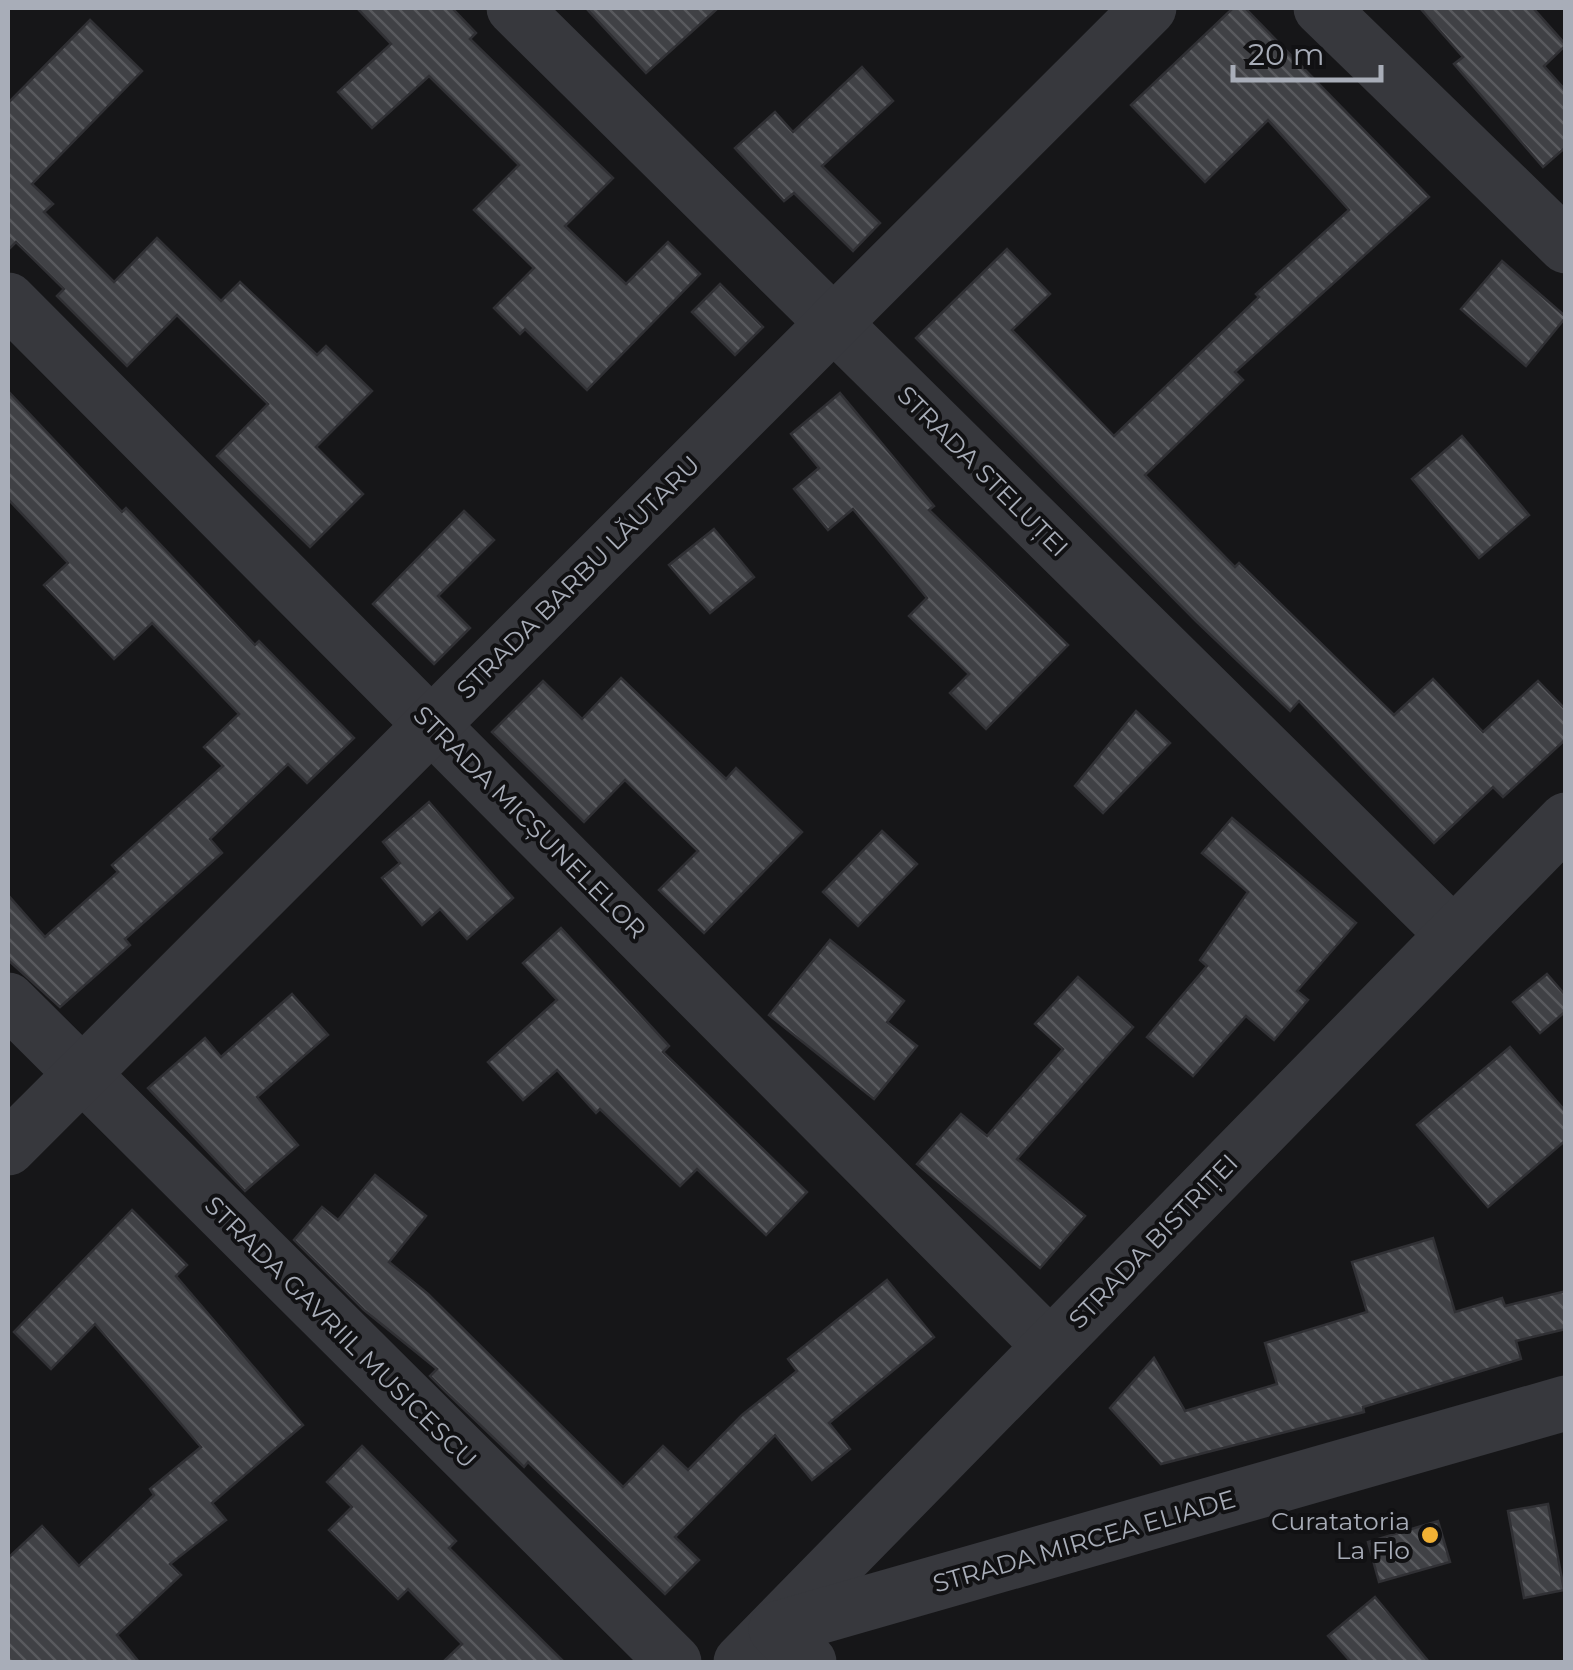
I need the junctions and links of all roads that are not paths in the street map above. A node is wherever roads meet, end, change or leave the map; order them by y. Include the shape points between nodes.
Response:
1 (514, 8) edge
2 (1149, 8) edge
3 (1321, 8) edge
4 (1566, 246) edge
5 (8, 300) edge
6 (833, 324) junction
7 (431, 722) junction
8 (1566, 820) edge
9 (1453, 934) junction
10 (8, 1000) edge
11 (80, 1073) junction
12 (8, 1148) edge
13 (1050, 1346) junction
14 (1560, 1412) edge
15 (775, 1651) edge
16 (674, 1662) edge

1 - 6 street, STRADA STELUȚEI
2 - 6 street, STRADA BARBU LĂUTARU
3 - 4 street
5 - 7 street, STRADA MICȘUNELELOR
6 - 7 street, STRADA BARBU LĂUTARU
6 - 9 street, STRADA STELUȚEI
7 - 11 street, STRADA BARBU LĂUTARU
7 - 13 street, STRADA MICȘUNELELOR
8 - 9 street, STRADA BISTRIȚEI
9 - 13 street, STRADA BISTRIȚEI
10 - 11 street, STRADA GAVRIIL MUSICESCU
11 - 12 street, STRADA BARBU LĂUTARU
11 - 16 street, STRADA GAVRIIL MUSICESCU
13 - 15 street, STRADA BISTRIȚEI
14 - 15 street, STRADA MIRCEA ELIADE

